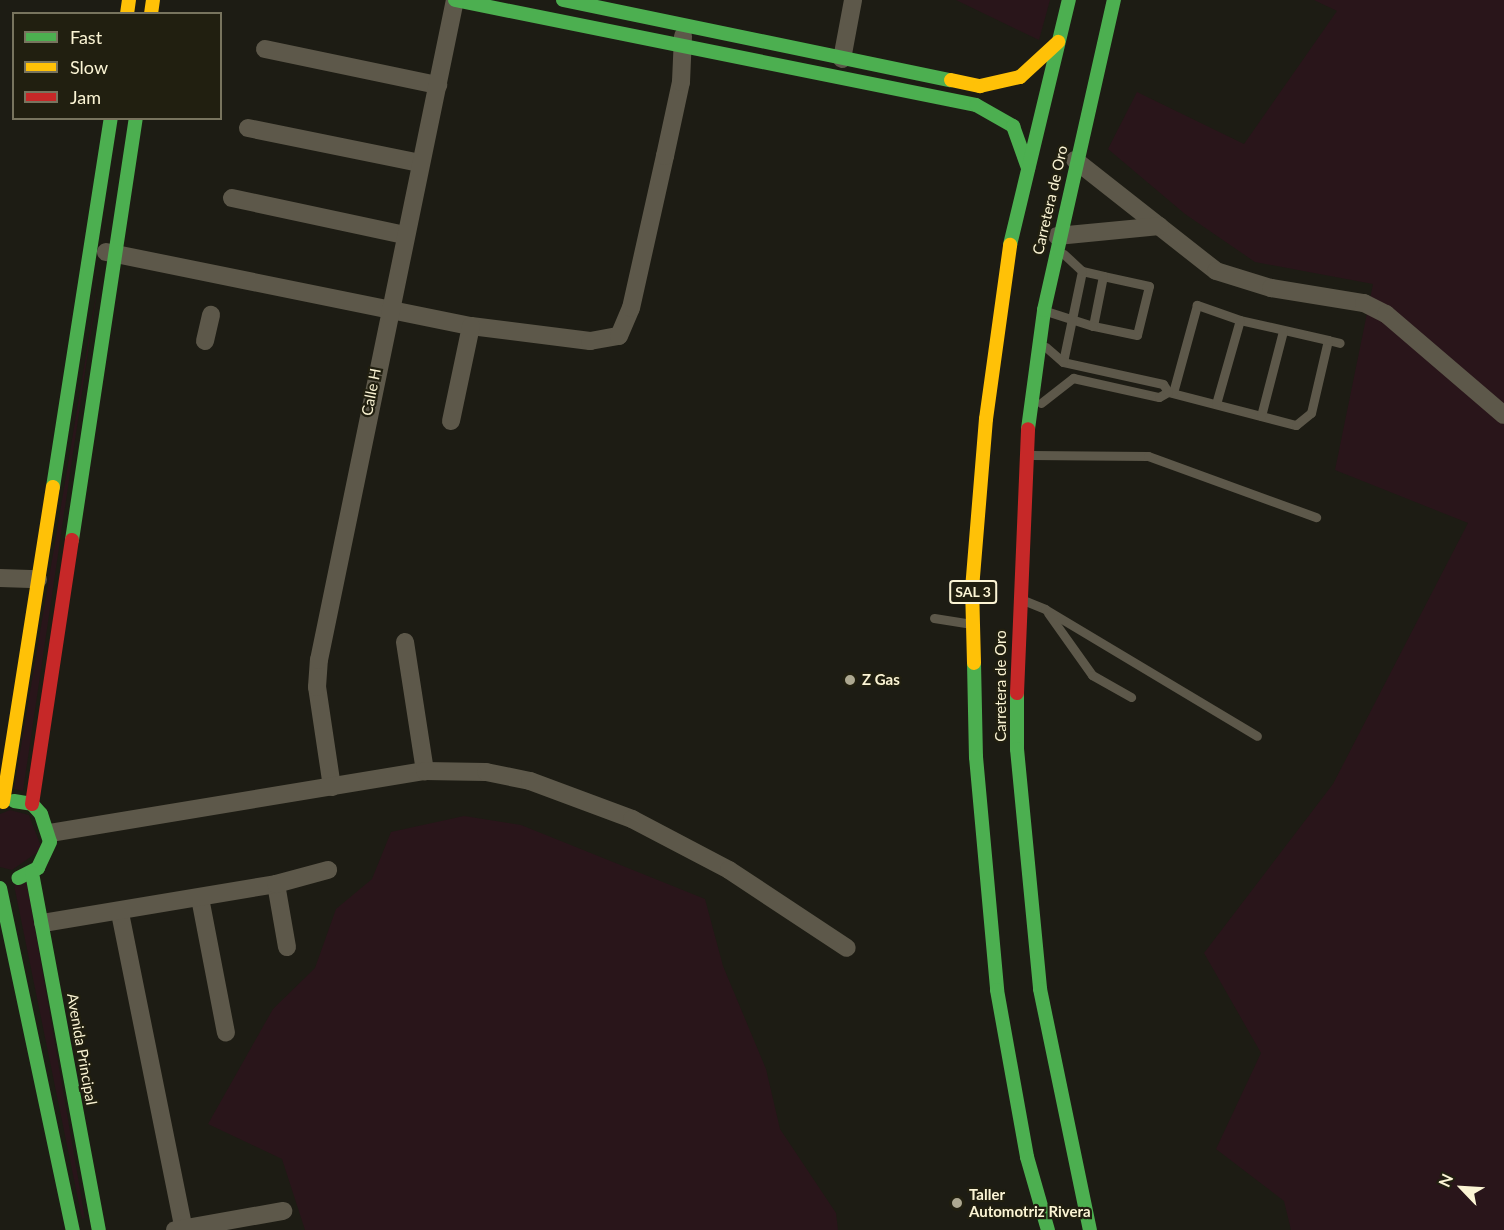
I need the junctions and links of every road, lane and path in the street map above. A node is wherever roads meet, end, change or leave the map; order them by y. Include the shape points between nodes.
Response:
1 (455, 0) edge
2 (563, 0) edge
3 (853, 0) edge
4 (1069, 0) edge
5 (1114, 0) edge
6 (651, 9) edge
7 (685, 25) junction
8 (1058, 42) junction
9 (682, 45) junction
10 (265, 49) dead end
11 (842, 59) junction
12 (438, 85) junction
13 (111, 120) edge
14 (136, 120) edge
15 (248, 128) dead end
16 (1075, 160) junction
17 (420, 163) junction
18 (1028, 168) junction
19 (232, 198) dead end
20 (1160, 226) junction
21 (405, 235) junction
22 (1056, 241) junction
23 (92, 250) junction
24 (118, 254) junction
25 (1082, 271) junction
26 (1103, 276) junction
27 (388, 308) junction
28 (1044, 310) junction
29 (211, 315) dead end
30 (1072, 320) junction
31 (1240, 320) junction
32 (471, 326) junction
33 (1093, 326) junction
34 (1283, 331) junction
35 (1328, 340) junction
36 (205, 341) dead end
37 (1040, 342) junction
38 (1340, 343) dead end
39 (1063, 362) junction
40 (1166, 392) junction
41 (1216, 404) junction
42 (1031, 413) junction
43 (1504, 415) edge
44 (1262, 416) junction
45 (451, 421) dead end
46 (1025, 455) junction
47 (1316, 517) dead end
48 (0, 578) edge
49 (39, 579) junction
50 (1018, 598) junction
51 (1045, 609) junction
52 (934, 618) dead end
53 (975, 624) junction
54 (405, 642) dead end
55 (1131, 698) dead end
56 (1257, 736) dead end
57 (425, 771) junction
58 (332, 787) junction
59 (1, 802) edge
60 (32, 804) junction
61 (50, 833) junction
62 (328, 870) dead end
63 (32, 873) junction
64 (0, 878) edge
65 (276, 884) junction
66 (0, 888) edge
67 (200, 898) junction
68 (120, 913) junction
69 (42, 923) junction
70 (287, 947) dead end
71 (847, 948) dead end
72 (226, 1033) dead end
73 (1058, 1093) junction
74 (1017, 1104) junction
75 (1050, 1110) dead end
76 (1036, 1116) dead end
77 (1074, 1174) junction
78 (1036, 1188) junction
79 (283, 1211) dead end
80 (179, 1229) edge
81 (73, 1230) edge
82 (99, 1230) edge
83 (1048, 1230) edge
84 (1090, 1230) edge

1 - 9 main road
1 - 12 street, Calle H
2 - 6 main road
3 - 11 street
4 - 8 main road, Carretera de Oro / SAL 3
5 - 16 main road, Carretera de Oro / SAL 3
6 - 7 main road
7 - 9 street
7 - 11 main road
8 - 11 main road via 1020,77 993,86
8 - 18 main road, Carretera de Oro / SAL 3
9 - 18 main road via 976,105 1013,126
9 - 32 street via 681,82 622,330 607,340 590,341
10 - 12 street
12 - 17 street, Calle H
13 - 23 main road
14 - 24 main road
15 - 17 street
16 - 20 street
16 - 22 main road, Carretera de Oro / SAL 3
17 - 21 street, Calle H
18 - 53 main road, Carretera de Oro / SAL 3 via 1009,251 986,419 972,589
19 - 21 street
20 - 22 street
20 - 43 street via 1216,271 1234,279 1364,303 1386,314
21 - 27 street, Calle H
22 - 25 lane
22 - 28 main road, Carretera de Oro / SAL 3
23 - 24 street
23 - 49 main road
24 - 27 street
24 - 60 main road
25 - 26 lane
25 - 30 lane
26 - 33 lane
26 - 33 lane via 1149,286 1137,335
27 - 32 street
27 - 58 street, Calle H via 319,660 317,687
28 - 30 lane
28 - 37 main road, Carretera de Oro / SAL 3
29 - 36 street
30 - 33 lane
30 - 39 lane
31 - 34 lane
31 - 40 lane via 1197,305
31 - 41 lane
32 - 45 street
34 - 35 lane
34 - 44 lane
35 - 38 lane
35 - 44 lane via 1311,413 1305,421 1296,425
37 - 39 lane
37 - 42 main road, Carretera de Oro / SAL 3
39 - 40 lane
40 - 41 lane
40 - 42 lane via 1073,378
41 - 44 lane
42 - 46 main road, Carretera de Oro / SAL 3
46 - 47 lane via 1148,456
46 - 50 main road, Carretera de Oro / SAL 3
48 - 49 street
49 - 59 main road
50 - 51 lane
50 - 73 main road, Carretera de Oro / SAL 3 via 1017,749 1025,860 1040,989
51 - 55 lane via 1092,675
51 - 56 lane
52 - 53 lane
53 - 74 main road, Carretera de Oro / SAL 3 via 983,861 997,990
54 - 57 street
57 - 58 street
57 - 71 street via 507,776 632,819 729,870
58 - 61 street
59 - 60 main road
60 - 61 main road
61 - 63 main road via 49,852
62 - 65 street
63 - 64 main road
63 - 69 main road, Avenida Principal
65 - 67 street
65 - 70 street
66 - 81 main road
67 - 68 street
67 - 72 street
68 - 69 street
68 - 80 street
69 - 82 main road, Avenida Principal
73 - 75 main road
73 - 77 main road, Carretera de Oro / SAL 3
74 - 76 main road
74 - 78 main road, Carretera de Oro / SAL 3
77 - 78 main road via 1053,1169
77 - 84 main road, Carretera de Oro / SAL 3
78 - 83 main road, Carretera de Oro / SAL 3
79 - 80 street

